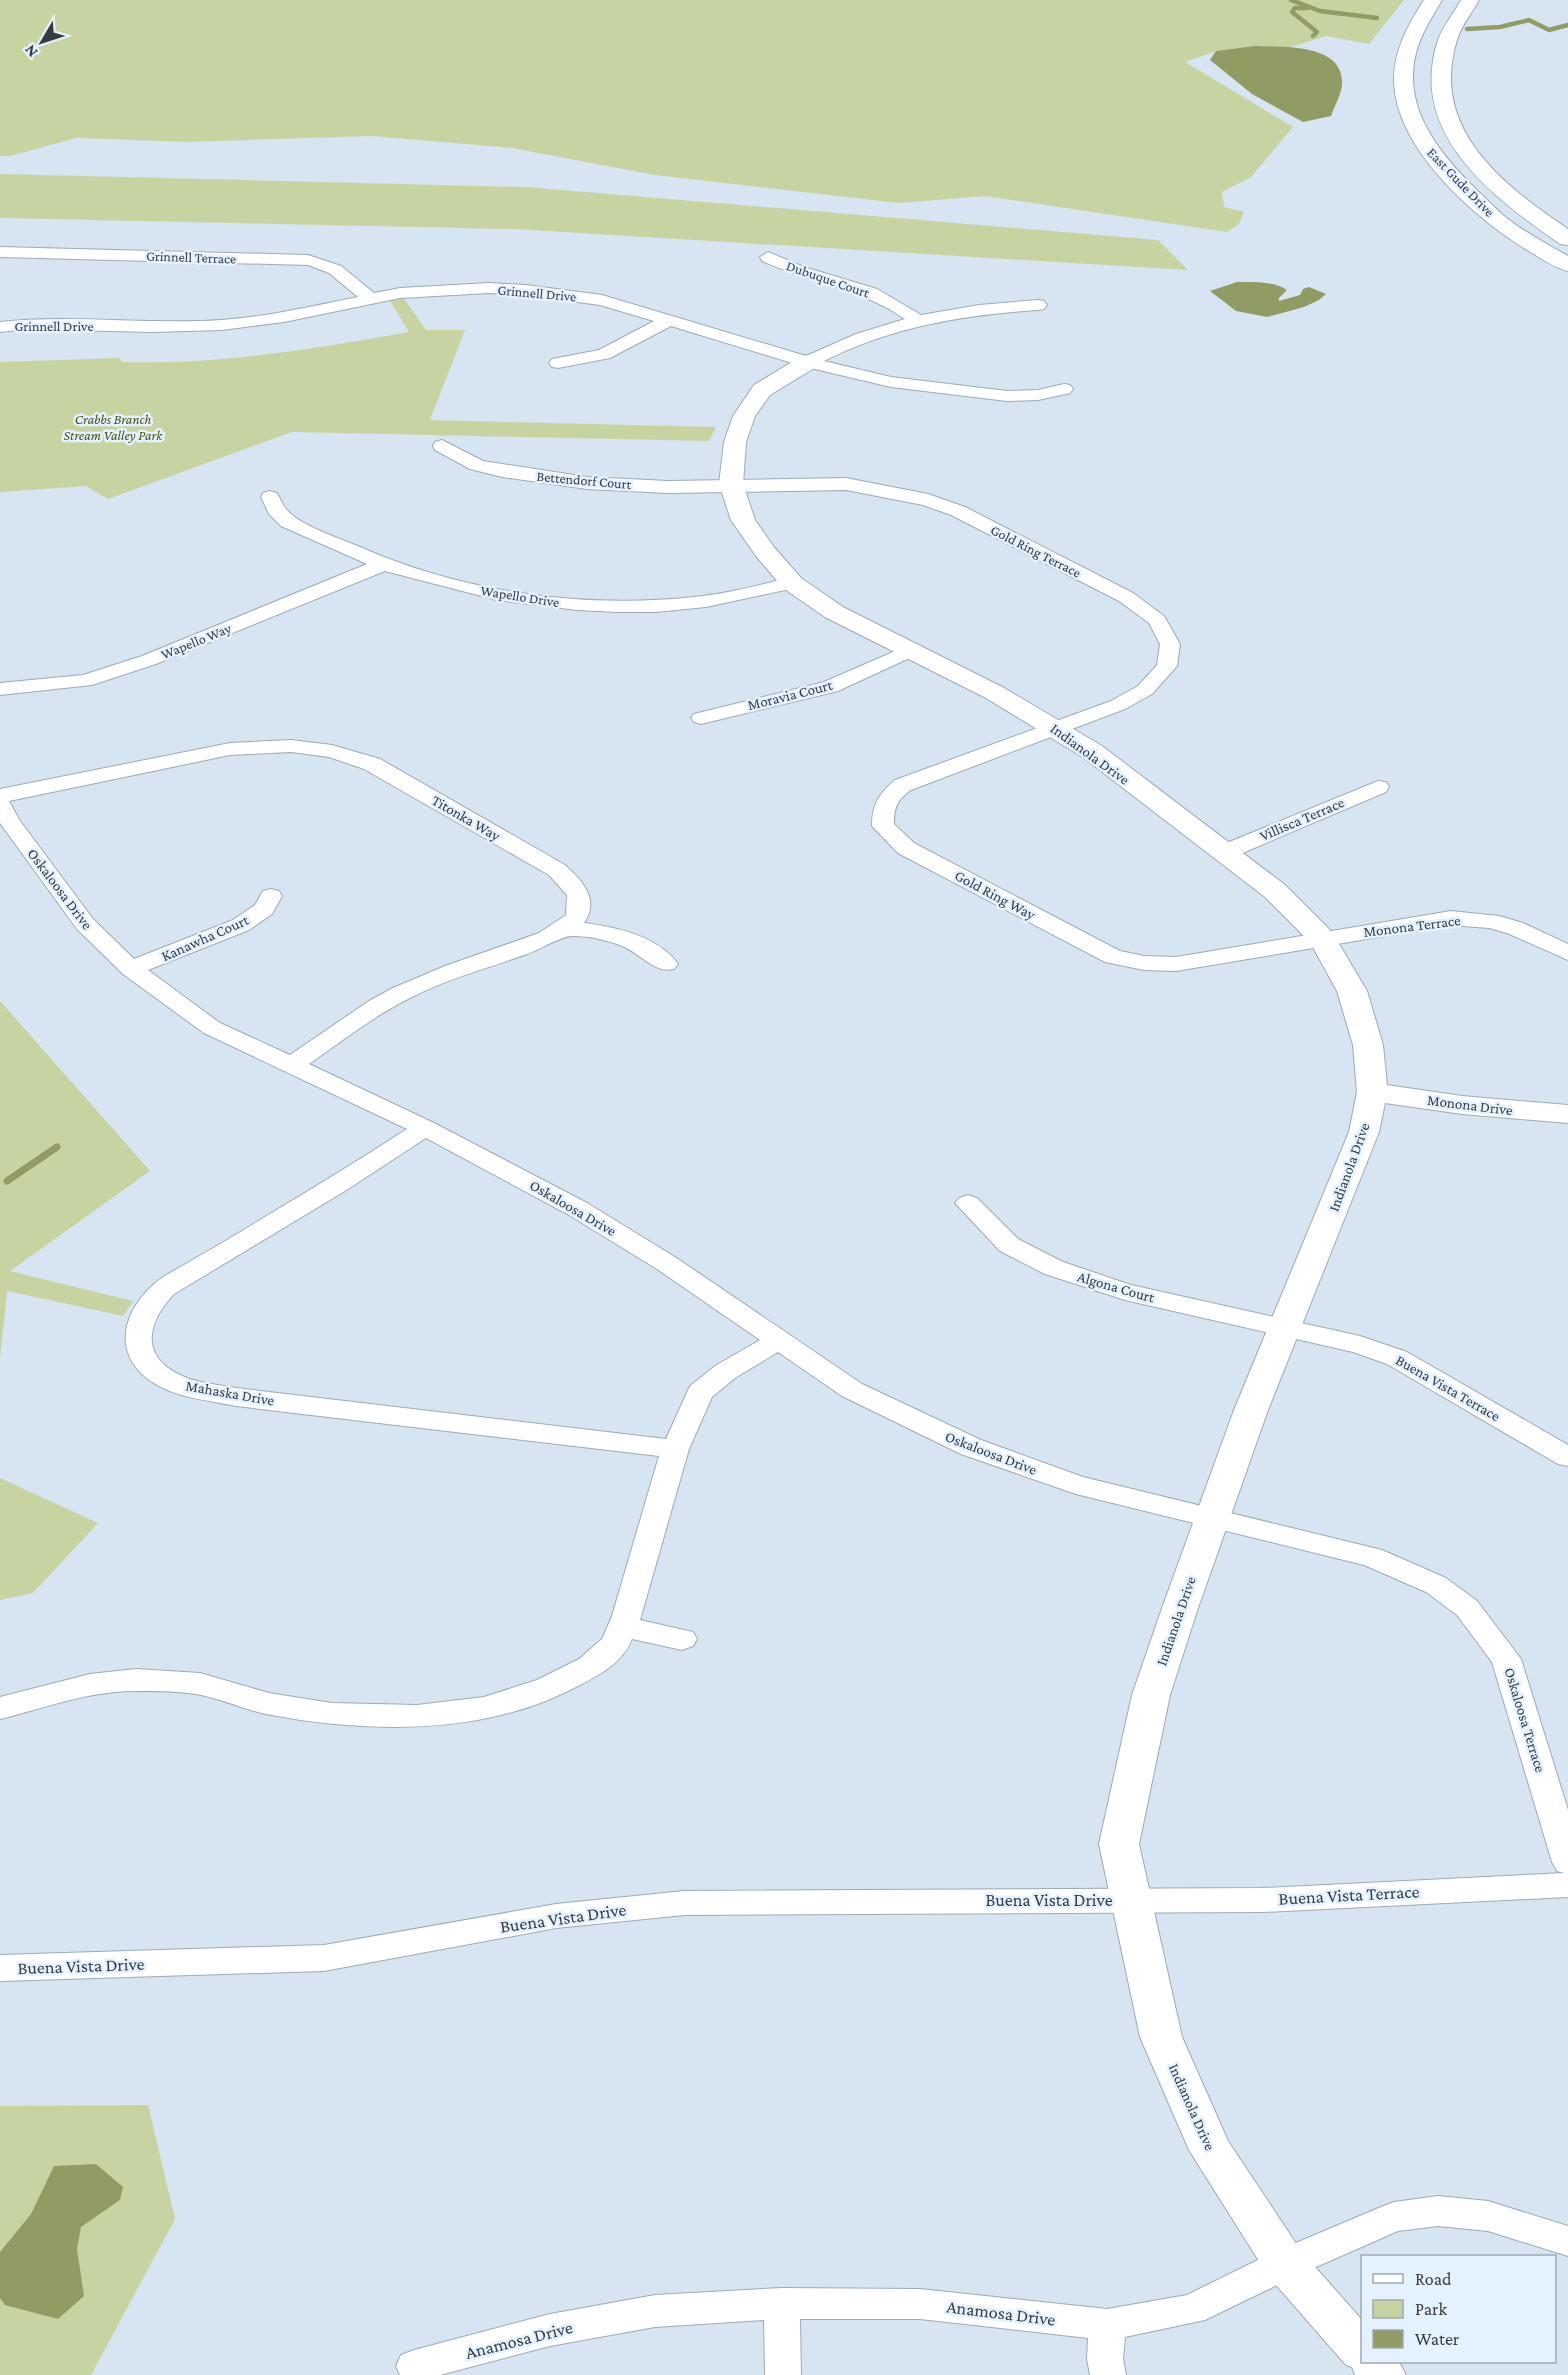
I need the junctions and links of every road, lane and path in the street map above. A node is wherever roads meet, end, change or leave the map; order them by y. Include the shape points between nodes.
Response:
1 (1433, 0) edge
2 (1470, 0) edge
3 (1454, 136) junction
4 (1419, 137) junction
5 (1568, 239) edge
6 (0, 252) edge
7 (768, 256) dead end
8 (1568, 265) edge
9 (369, 298) junction
10 (1038, 305) dead end
11 (670, 320) junction
12 (919, 321) junction
13 (0, 327) edge
14 (808, 362) junction
15 (558, 363) dead end
16 (1064, 389) dead end
17 (442, 446) dead end
18 (731, 484) junction
19 (270, 497) dead end
20 (384, 564) junction
21 (792, 583) junction
22 (909, 651) junction
23 (0, 689) edge
24 (701, 718) dead end
25 (1057, 729) junction
26 (1378, 787) dead end
27 (0, 796) edge
28 (0, 803) edge
29 (1226, 852) junction
30 (271, 896) dead end
31 (567, 928) junction
32 (1322, 938) junction
33 (1568, 953) edge
34 (666, 964) dead end
35 (130, 969) junction
36 (290, 1066) junction
37 (1372, 1092) junction
38 (1568, 1114) edge
39 (425, 1128) junction
40 (968, 1203) dead end
41 (1286, 1328) junction
42 (779, 1340) junction
43 (675, 1449) junction
44 (1568, 1457) edge
45 (1212, 1520) junction
46 (622, 1627) junction
47 (682, 1639) dead end
48 (0, 1708) edge
49 (1568, 1863) edge
50 (1568, 1885) edge
51 (1130, 1900) junction
52 (0, 1968) edge
53 (1568, 2241) edge
54 (1285, 2264) junction
55 (782, 2303) junction
56 (1107, 2325) junction
57 (1361, 2349) edge
58 (1374, 2363) edge
59 (414, 2366) dead end
60 (783, 2375) edge
61 (1108, 2375) edge
62 (1383, 2375) edge

1 - 4 main road, East Gude Drive via 1416,26 1405,60 1406,100
2 - 3 main road, East Gude Drive via 1448,36 1438,71 1444,111
3 - 4 main road
3 - 5 main road, East Gude Drive via 1499,187
4 - 8 main road, East Gude Drive via 1453,178 1501,224
6 - 9 street, Grinnell Terrace via 308,260 340,271
7 - 12 street, Dubuque Court via 798,271 871,293
9 - 11 street, Grinnell Drive via 439,290 526,290 602,300
9 - 13 street, Grinnell Drive via 284,317 222,325
10 - 12 street, Indianola Drive via 997,306
11 - 14 street, Grinnell Drive
11 - 15 street via 604,354
12 - 14 street, Indianola Drive via 839,345
14 - 16 street, Grinnell Drive via 891,382 978,393 1026,396
14 - 18 street, Indianola Drive via 762,390 744,416 735,442
17 - 18 street, Bettendorf Court via 485,468 586,483 668,487
18 - 21 street, Indianola Drive via 743,520
18 - 25 street, Gold Ring Terrace via 846,484 928,500 958,511 1126,597 1157,620 1170,644 1167,666 1145,690
19 - 20 street, Wapello Drive via 288,522
20 - 21 street, Wapello Drive via 472,588 600,607 694,603
20 - 23 street, Wapello Way via 111,674 56,685
21 - 22 street, Indianola Drive via 834,612
22 - 24 street, Moravia Court via 831,687
22 - 25 street, Indianola Drive
25 - 29 street, Indianola Drive
25 - 32 street, Gold Ring Way via 903,785 883,806 883,826 906,848 1113,957 1176,964
26 - 29 street, Villisca Terrace
27 - 31 street, Titonka Way via 230,749 291,746 332,751 372,764 557,870 574,884 580,900 577,917
28 - 35 street, Oskaloosa Drive via 85,924
29 - 32 street, Indianola Drive via 1275,891
30 - 35 street, Kanawha Court via 264,909 242,925
31 - 34 street via 629,939
31 - 36 street via 530,946 407,990
32 - 33 street, Monona Terrace via 1451,918 1491,921
32 - 37 street, Indianola Drive via 1353,992 1368,1045
35 - 36 street, Oskaloosa Drive via 212,1028
36 - 39 street, Oskaloosa Drive
37 - 38 street, Monona Drive
37 - 41 street, Indianola Drive via 1364,1132
39 - 42 street, Oskaloosa Drive via 578,1209
39 - 43 street, Mahaska Drive via 165,1288 139,1321 137,1343 149,1368 174,1383 236,1397
40 - 41 street, Algona Court via 1009,1245 1054,1268 1125,1292
41 - 44 street, Buena Vista Terrace via 1397,1358
41 - 45 street, Indianola Drive via 1251,1410
42 - 43 street via 700,1392
42 - 45 street, Oskaloosa Drive via 852,1390 971,1448 1076,1485
43 - 46 street
45 - 49 street, Oskaloosa Terrace via 1372,1557 1436,1585 1467,1608 1506,1659
45 - 51 street, Indianola Drive via 1151,1695 1136,1760 1119,1844
46 - 47 street
46 - 48 street via 615,1645 590,1667 548,1688 485,1708 417,1716 332,1714 269,1704 200,1684 136,1680 90,1684
50 - 51 street, Buena Vista Terrace via 1263,1900
51 - 52 street, Buena Vista Drive via 684,1903 556,1916 324,1958
51 - 54 street, Indianola Drive via 1161,2037 1210,2150
53 - 54 street, Anamosa Drive via 1488,2216 1438,2211 1394,2217
54 - 56 street, Anamosa Drive via 1192,2309
54 - 57 street, Indianola Drive
55 - 56 street, Anamosa Drive via 920,2304
55 - 59 street, Anamosa Drive via 655,2311 550,2331
55 - 60 street
56 - 61 street
58 - 62 street

